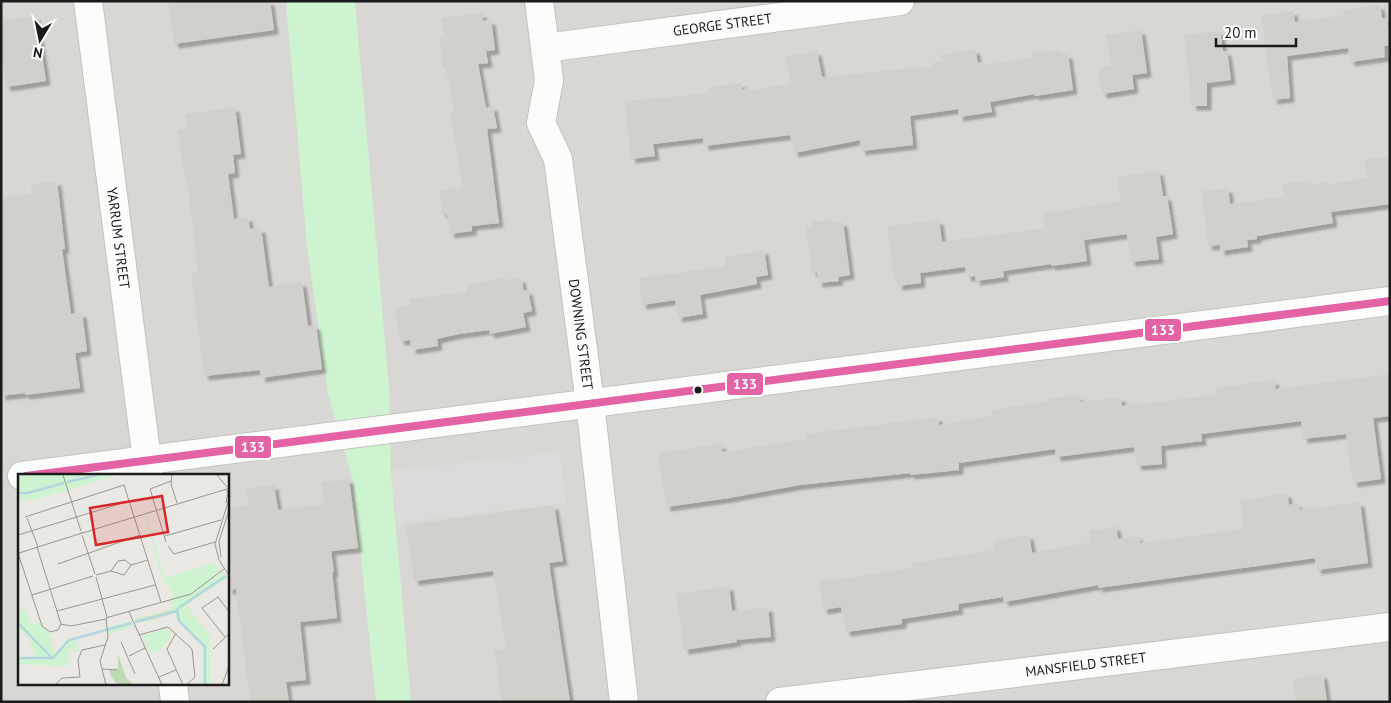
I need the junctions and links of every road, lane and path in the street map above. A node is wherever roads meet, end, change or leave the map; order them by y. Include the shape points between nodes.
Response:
1 (88, 1) edge
2 (539, 1) edge
3 (900, 1) edge
4 (545, 48) junction
5 (1390, 301) edge
6 (590, 403) junction
7 (148, 468) edge
8 (53, 474) edge
9 (18, 476) edge
10 (1, 478) edge
11 (1390, 627) edge
12 (173, 686) edge
13 (175, 702) edge
14 (624, 702) edge
15 (780, 702) edge

1 - 7 street, YARRUM STREET
2 - 4 street, DOWNING STREET
3 - 4 street, GEORGE STREET
4 - 6 street, DOWNING STREET via 549,80 541,123 558,159
5 - 6 street
6 - 7 street
6 - 14 street, DOWNING STREET
7 - 8 street
9 - 10 street
11 - 15 street, MANSFIELD STREET
12 - 13 street

